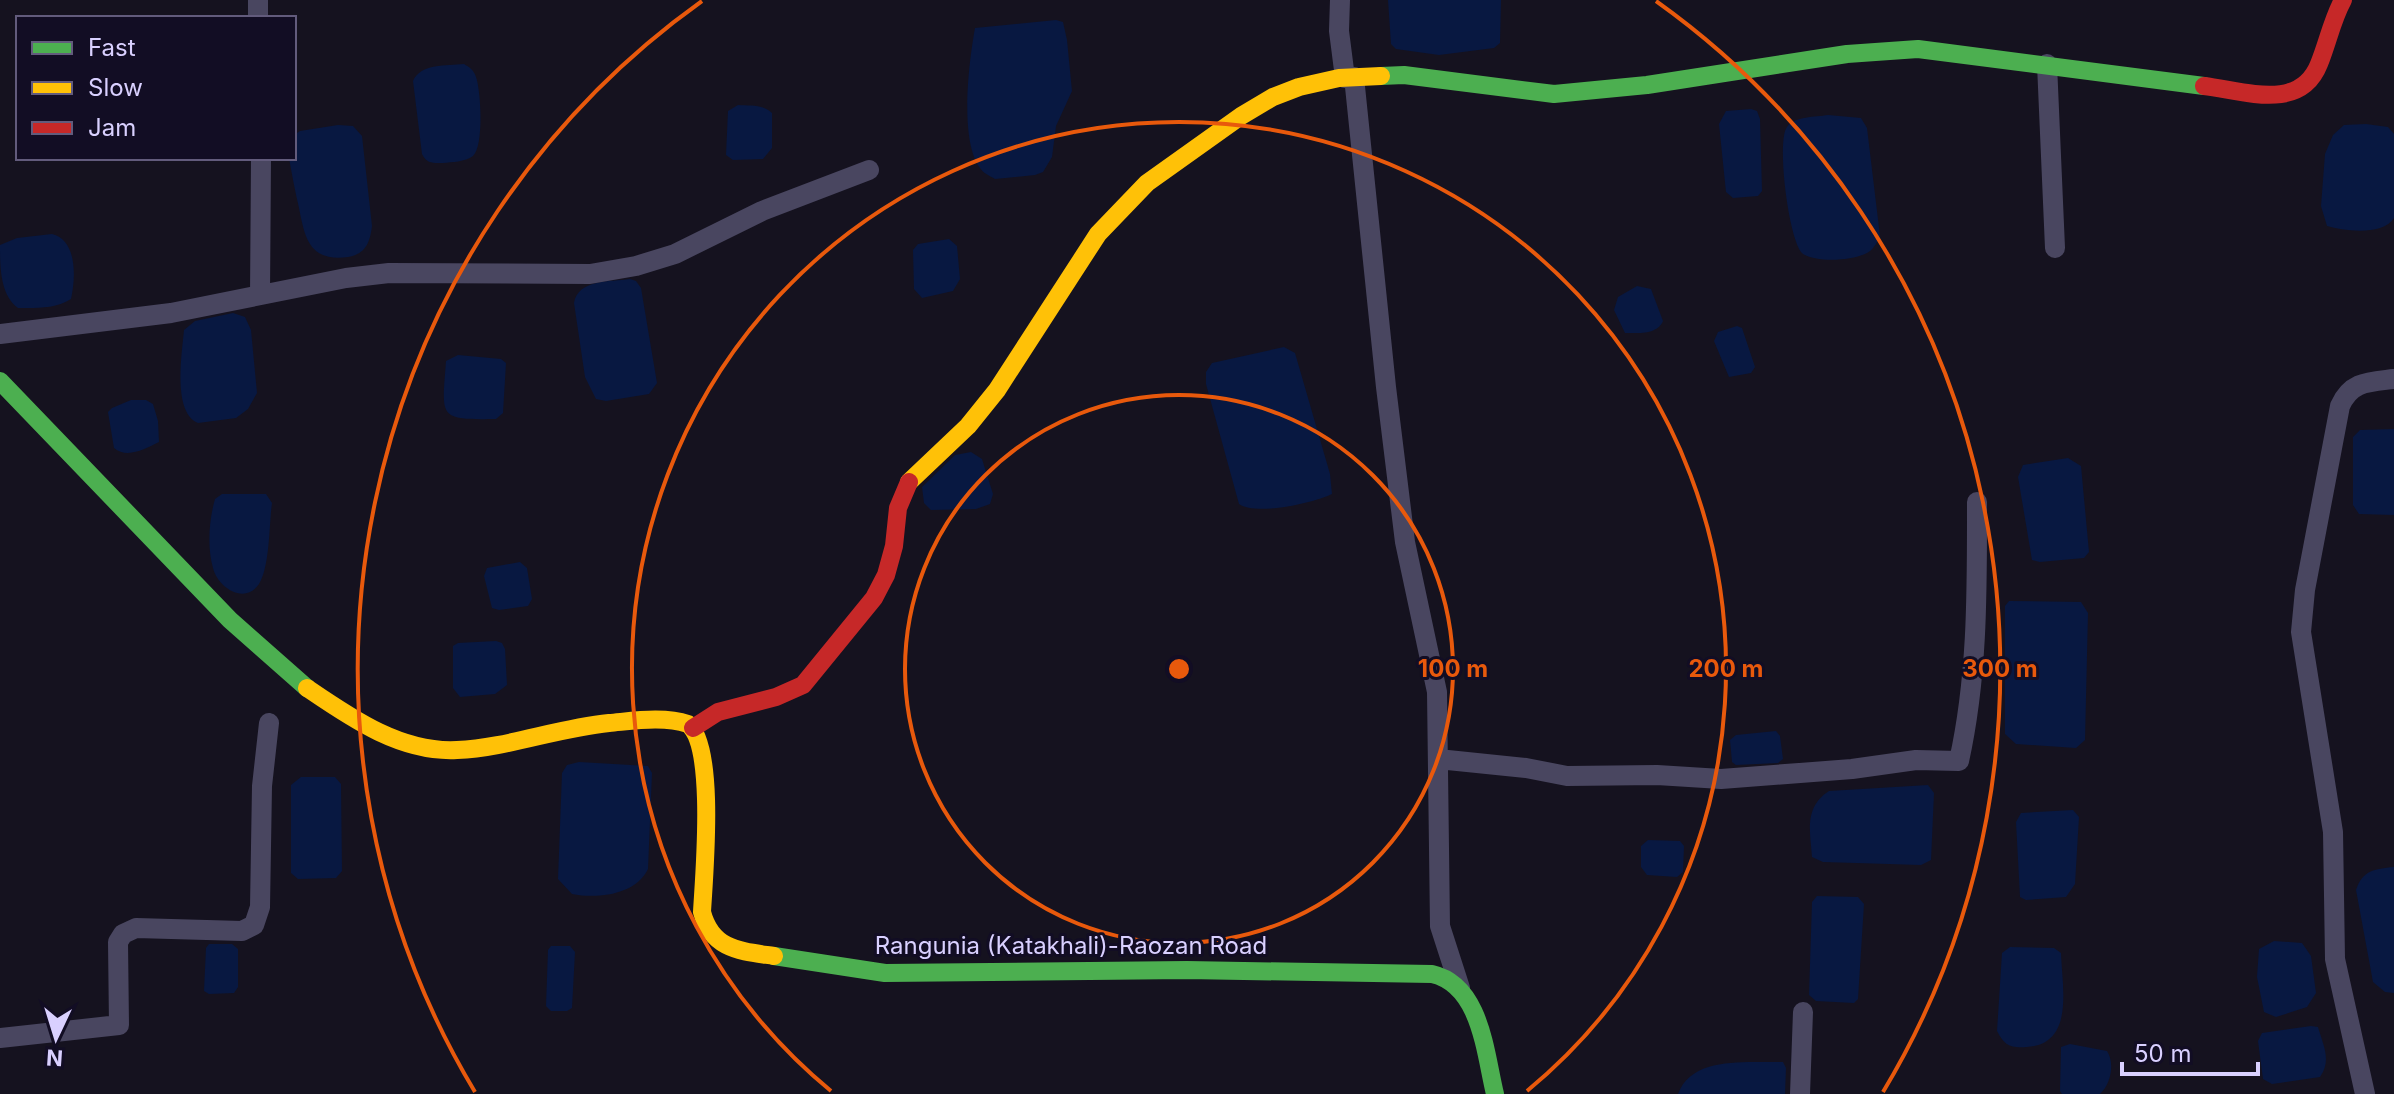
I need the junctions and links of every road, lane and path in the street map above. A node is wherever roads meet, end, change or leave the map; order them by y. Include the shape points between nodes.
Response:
1 (1340, 0) edge
2 (2343, 0) edge
3 (2047, 64) junction
4 (1350, 78) junction
5 (261, 160) edge
6 (869, 170) dead end
7 (2055, 248) dead end
8 (260, 295) junction
9 (0, 334) edge
10 (2394, 379) edge
11 (0, 381) edge
12 (1977, 502) dead end
13 (269, 723) dead end
14 (693, 728) junction
15 (1438, 759) junction
16 (1460, 988) junction
17 (1803, 1012) dead end
18 (0, 1038) edge
19 (1495, 1094) edge
20 (1800, 1094) edge
21 (2365, 1094) edge

1 - 4 street via 1339,31
2 - 3 street via 2312,79 2293,93
3 - 4 street via 1904,50 1554,94 1404,75
3 - 7 street
4 - 14 street via 1273,97 1147,183 1098,234 978,414 908,483 898,508 894,546 874,598 813,673 793,692 726,709
4 - 15 street via 1405,542 1437,692
5 - 8 street
6 - 8 street via 636,266 590,274 389,273
8 - 9 street via 171,313
10 - 21 street via 2345,393 2301,613 2333,832 2335,959
11 - 14 street via 213,603 344,715 424,748 451,751 593,725 665,721
12 - 15 street via 1977,628 1959,761 1916,760 1721,779 1567,776
13 - 18 street via 260,907 254,925 242,931 136,928 118,942 119,1025
14 - 16 street, Rangunia (Katakhali)-Raozan Road via 704,766 702,912 719,943 885,973 1428,973
15 - 16 street via 1440,926
16 - 19 street via 1474,1016
17 - 20 street

